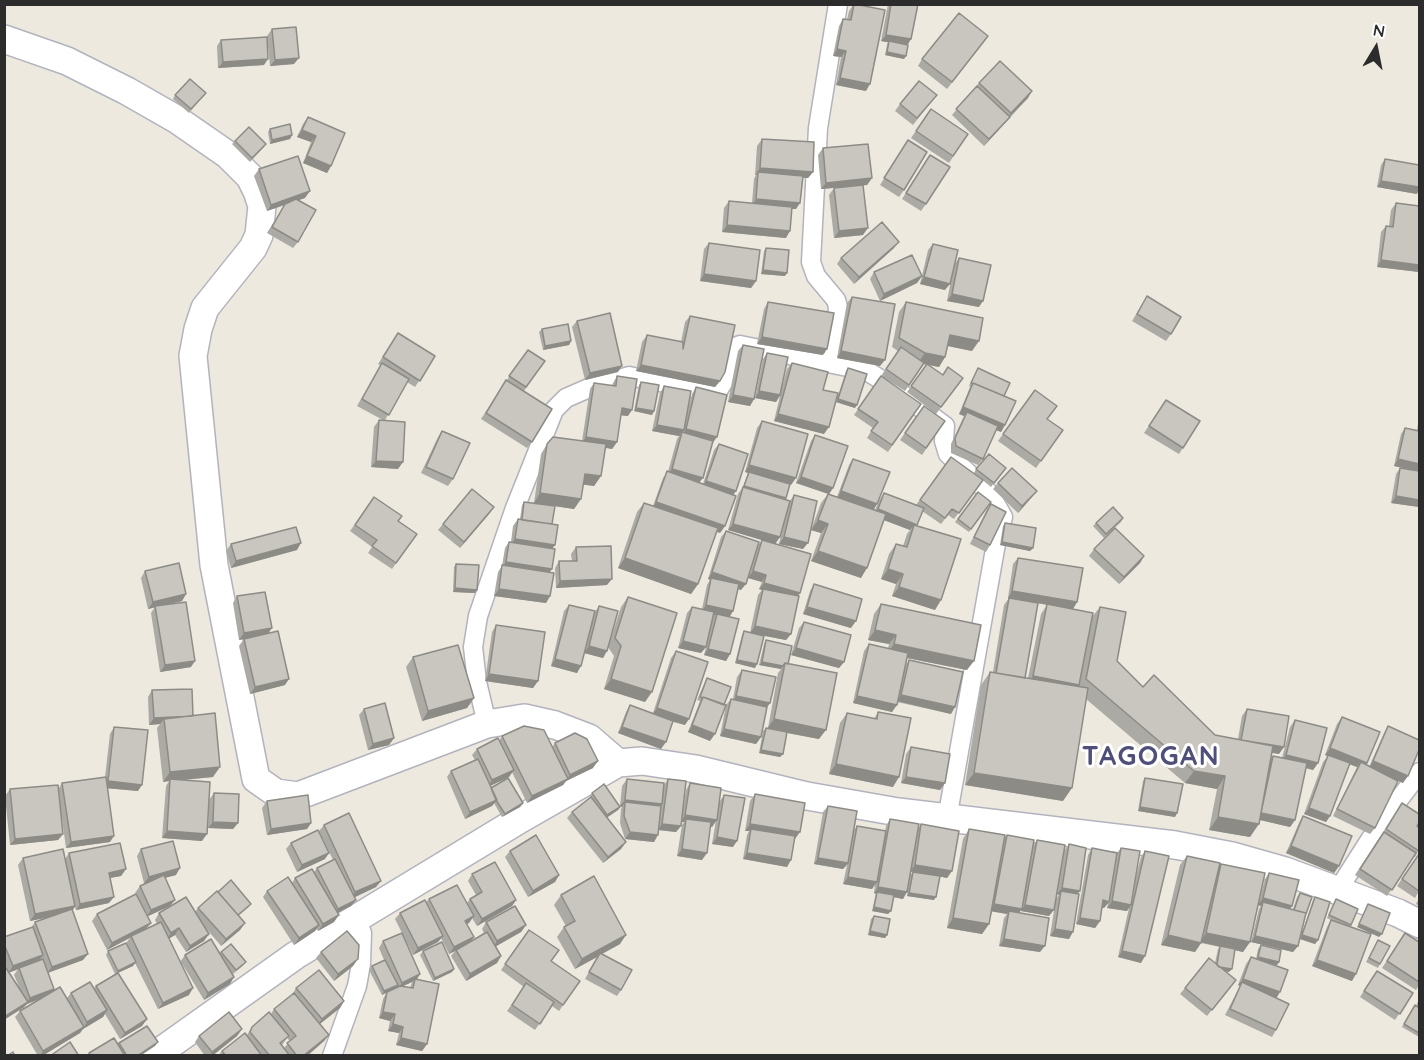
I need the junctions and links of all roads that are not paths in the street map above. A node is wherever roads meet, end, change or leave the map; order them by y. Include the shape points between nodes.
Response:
1 (838, 4) edge
2 (4, 39) edge
3 (833, 364) junction
4 (487, 724) junction
5 (618, 763) junction
6 (1419, 772) edge
7 (947, 819) junction
8 (1338, 890) junction
9 (357, 919) junction
10 (1419, 924) edge
11 (154, 1056) edge
12 (332, 1056) edge

1 - 3 street via 818,128 811,262 816,276 837,300
2 - 4 main road via 67,61 176,119 228,155 250,177 257,191 262,206 259,235 205,308 193,356 214,565 256,779 276,793 298,796
3 - 4 street via 740,345 732,351 724,381 711,392 629,376 566,398 554,410 478,616 472,647
3 - 7 street via 867,371 945,426 948,454 990,494 1003,517
4 - 5 main road via 524,718 555,724 589,738
5 - 7 main road via 642,761 696,769 818,798
5 - 9 main road
6 - 8 street
7 - 8 main road via 1175,845 1232,856
8 - 10 main road
9 - 11 main road via 296,955
9 - 12 street via 362,933 357,986

